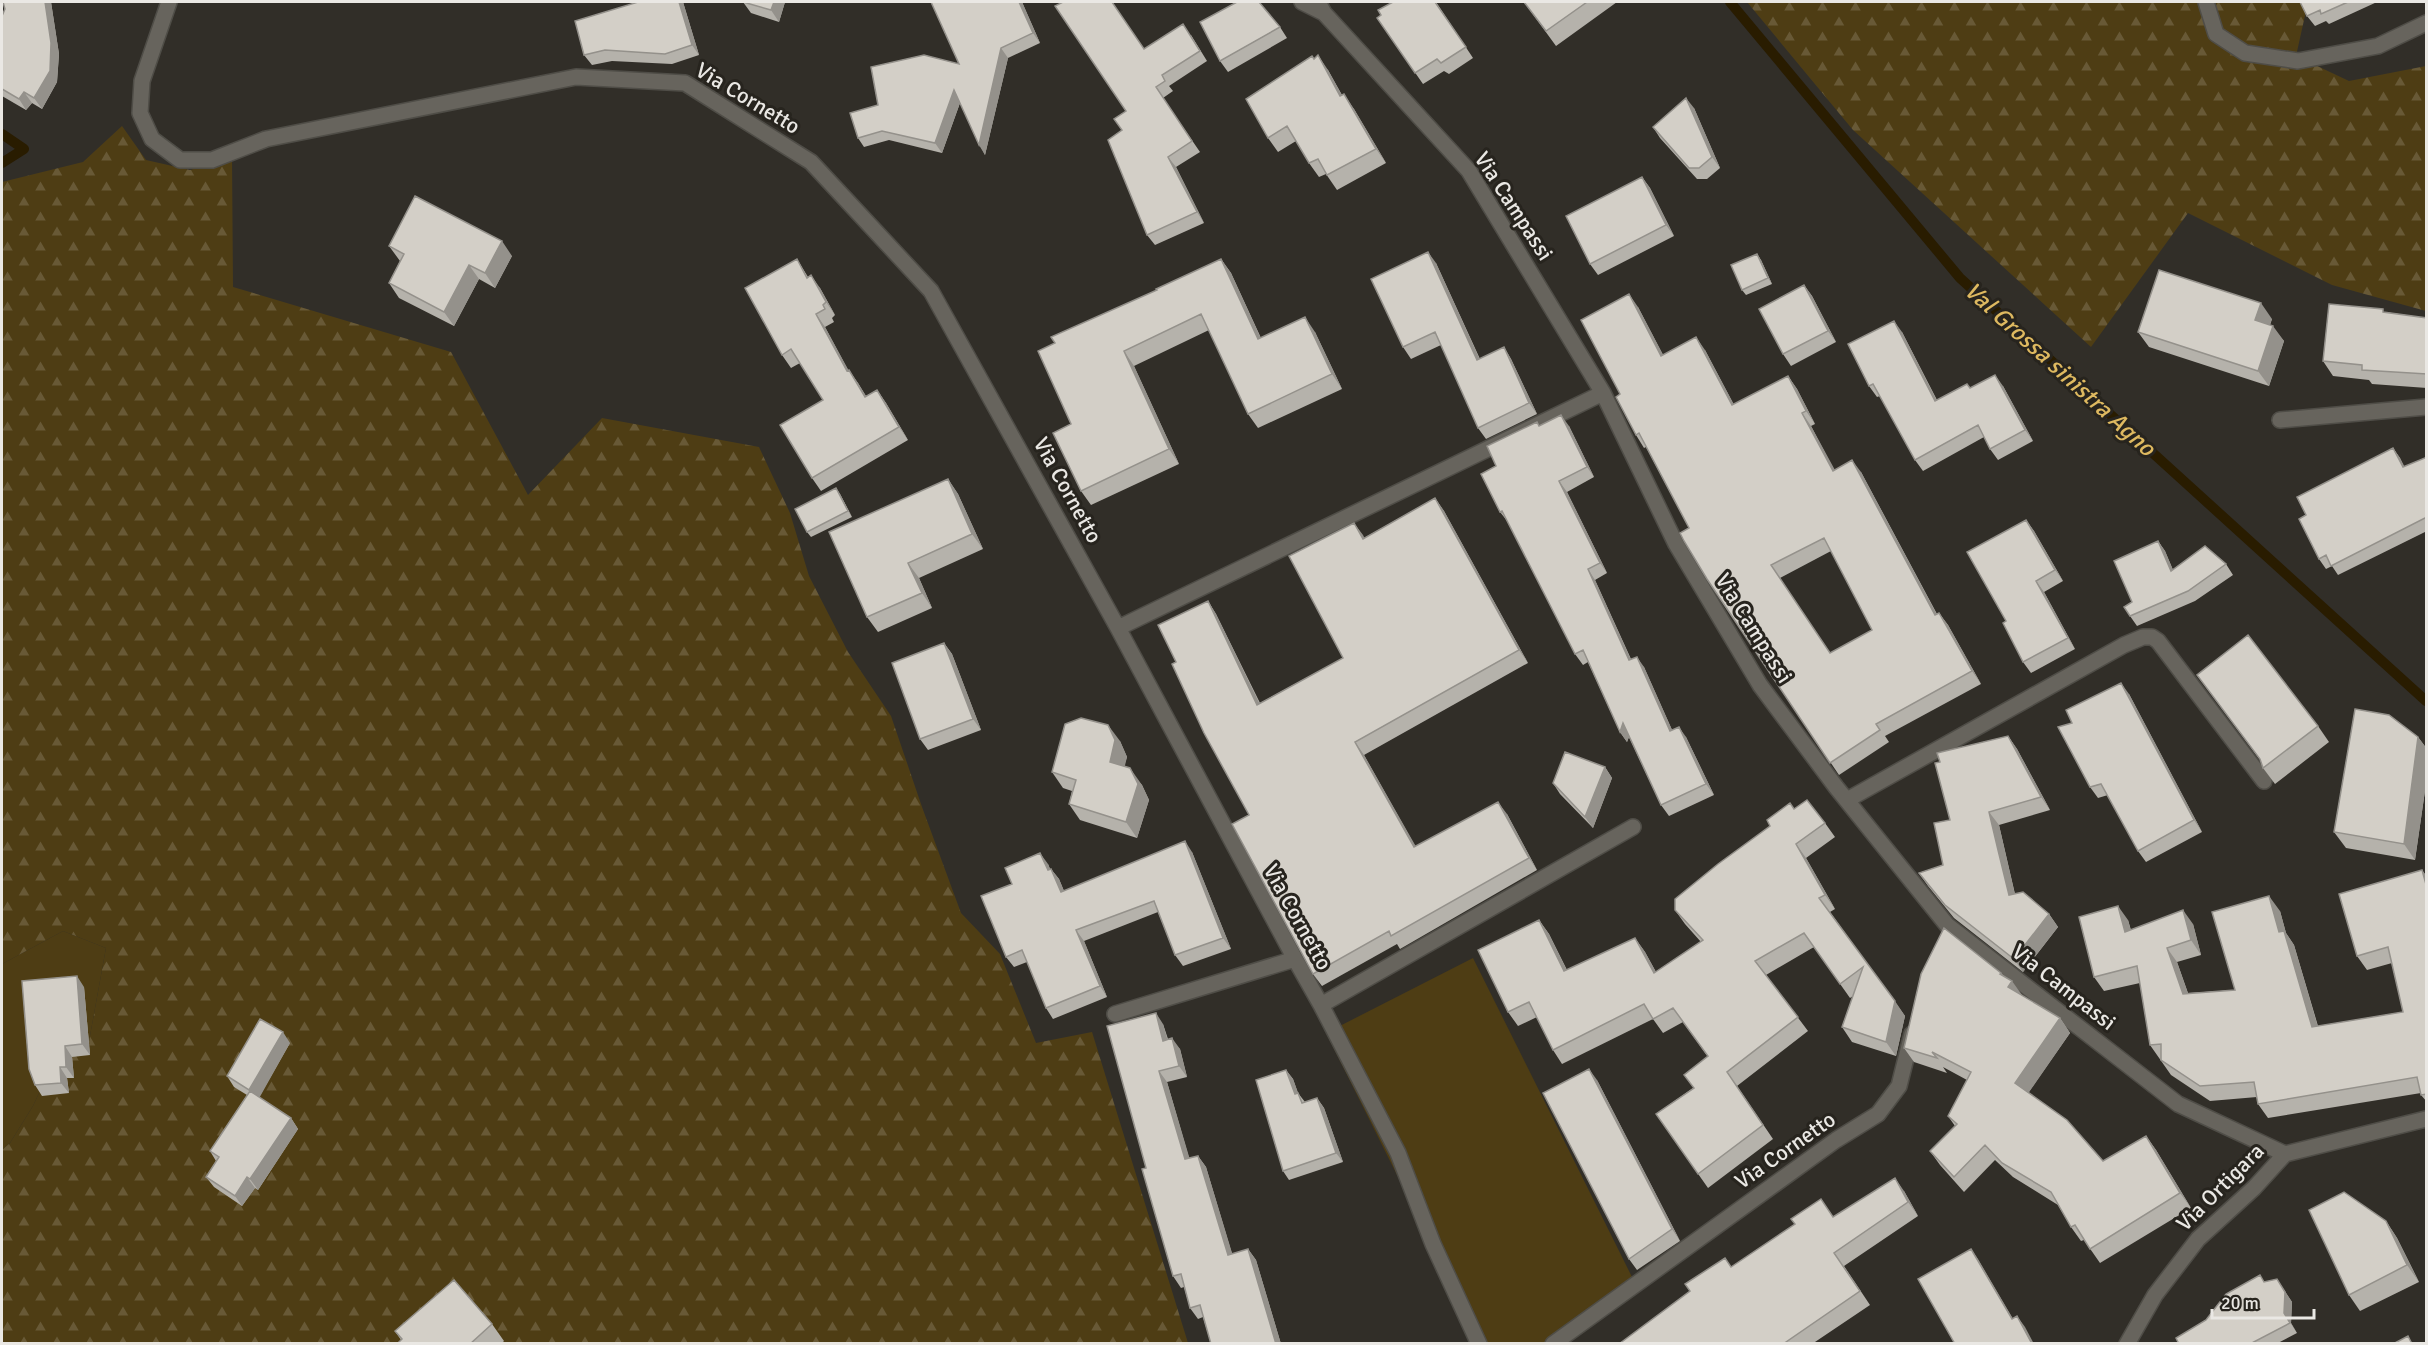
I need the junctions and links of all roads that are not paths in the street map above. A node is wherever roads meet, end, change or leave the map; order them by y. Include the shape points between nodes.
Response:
1 (169, 2) edge
2 (1302, 2) edge
3 (2206, 2) edge
4 (1322, 7) edge
5 (2427, 23) edge
6 (1603, 393) junction
7 (2427, 407) edge
8 (2280, 420) dead end
9 (1118, 628) junction
10 (2264, 782) edge
11 (1847, 800) junction
12 (1633, 827) dead end
13 (1294, 959) junction
14 (1321, 1005) junction
15 (1115, 1014) dead end
16 (1914, 1022) edge
17 (2427, 1119) edge
18 (2285, 1154) junction
19 (1479, 1344) edge
20 (1553, 1344) edge
21 (2127, 1344) edge

1 - 9 street, Via Cornetto via 142,81 140,113 152,139 180,160 212,160 266,139 576,77 685,83 811,162 931,291
2 - 4 street
3 - 5 street via 2216,34 2245,53 2298,61 2378,46
4 - 6 street, Via Campassi via 1469,171
6 - 9 street
6 - 11 street, Via Campassi via 1676,544 1754,675
7 - 8 street
9 - 13 street, Via Cornetto
10 - 11 street via 2158,641 2143,637
11 - 18 street, Via Campassi via 1944,930 2178,1104
12 - 14 street, Via Cornetto
13 - 14 street, Via Cornetto
13 - 15 street
14 - 19 street, Via Cornetto via 1398,1153 1433,1244
16 - 20 street, Via Cornetto via 1899,1086 1878,1114 1836,1140
17 - 18 street, Via Ortigara
18 - 21 street, Via Ortigara via 2198,1239 2155,1294

